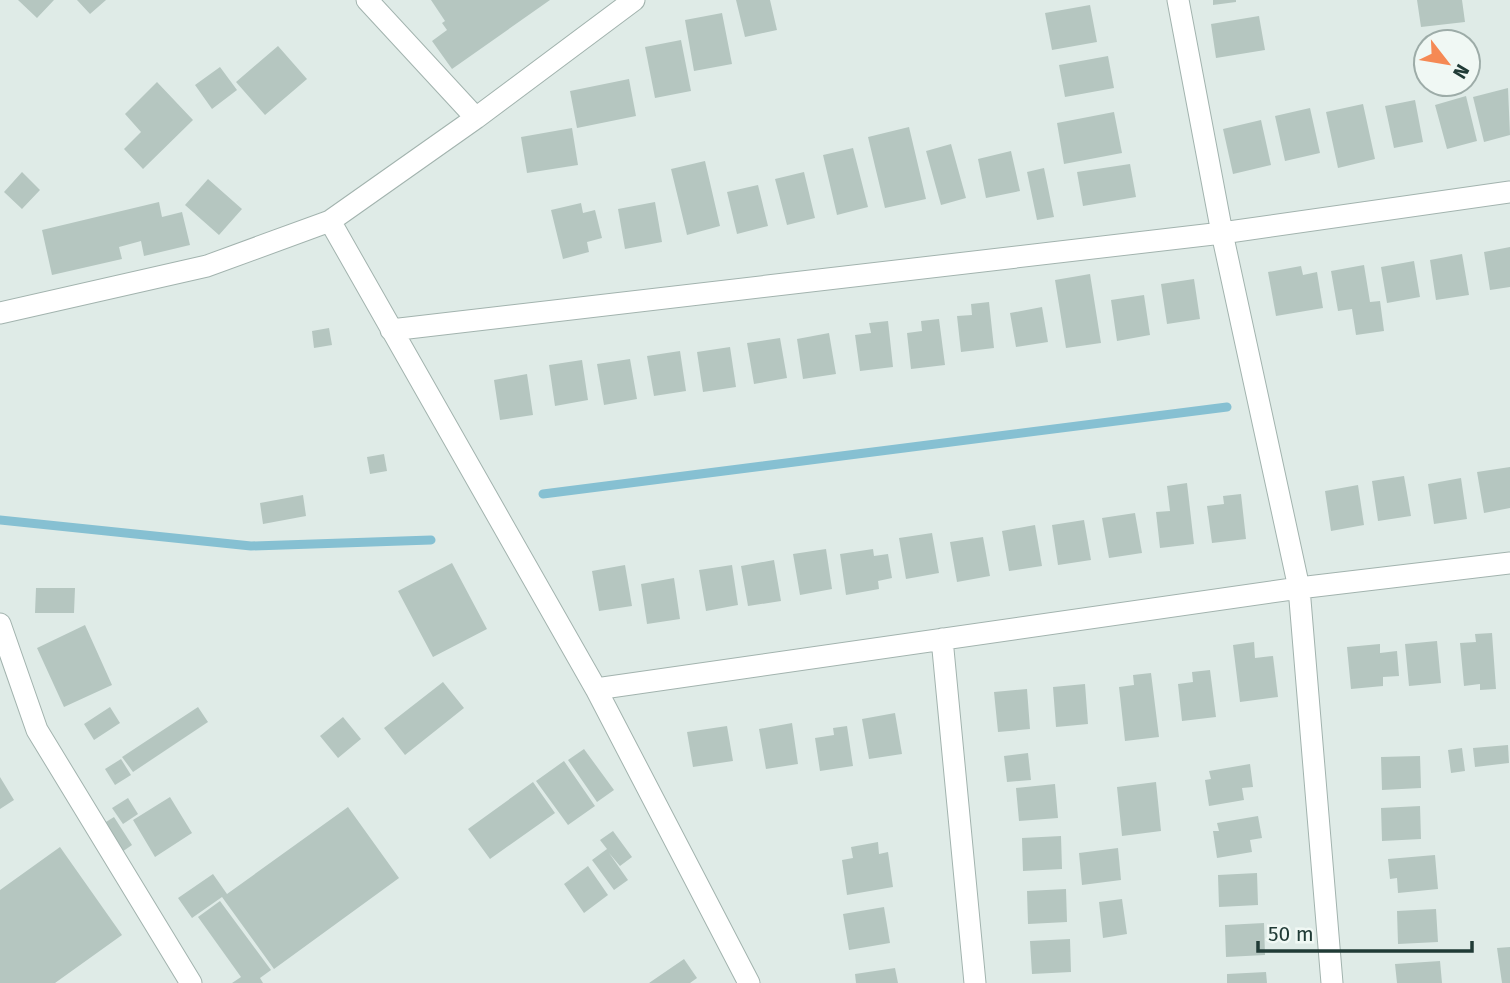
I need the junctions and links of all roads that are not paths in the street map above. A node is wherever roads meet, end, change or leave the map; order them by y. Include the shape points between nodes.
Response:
1 (367, 0) edge
2 (634, 0) edge
3 (1178, 0) edge
4 (475, 118) junction
5 (1510, 192) edge
6 (330, 221) junction
7 (1222, 233) junction
8 (0, 313) edge
9 (391, 330) junction
10 (1510, 563) edge
11 (1299, 587) junction
12 (0, 624) edge
13 (942, 639) junction
14 (4, 650) edge
15 (596, 689) junction
16 (191, 983) edge
17 (749, 983) edge
18 (975, 983) edge
19 (1332, 983) edge

1 - 4 street
2 - 4 street
3 - 7 street
4 - 6 street
5 - 7 street
6 - 8 street via 207,266
6 - 9 street
7 - 9 street
7 - 11 street
9 - 15 street
10 - 11 street
11 - 13 street
11 - 19 street
12 - 14 street
13 - 15 street
13 - 18 street
14 - 16 street via 37,730
15 - 17 street

